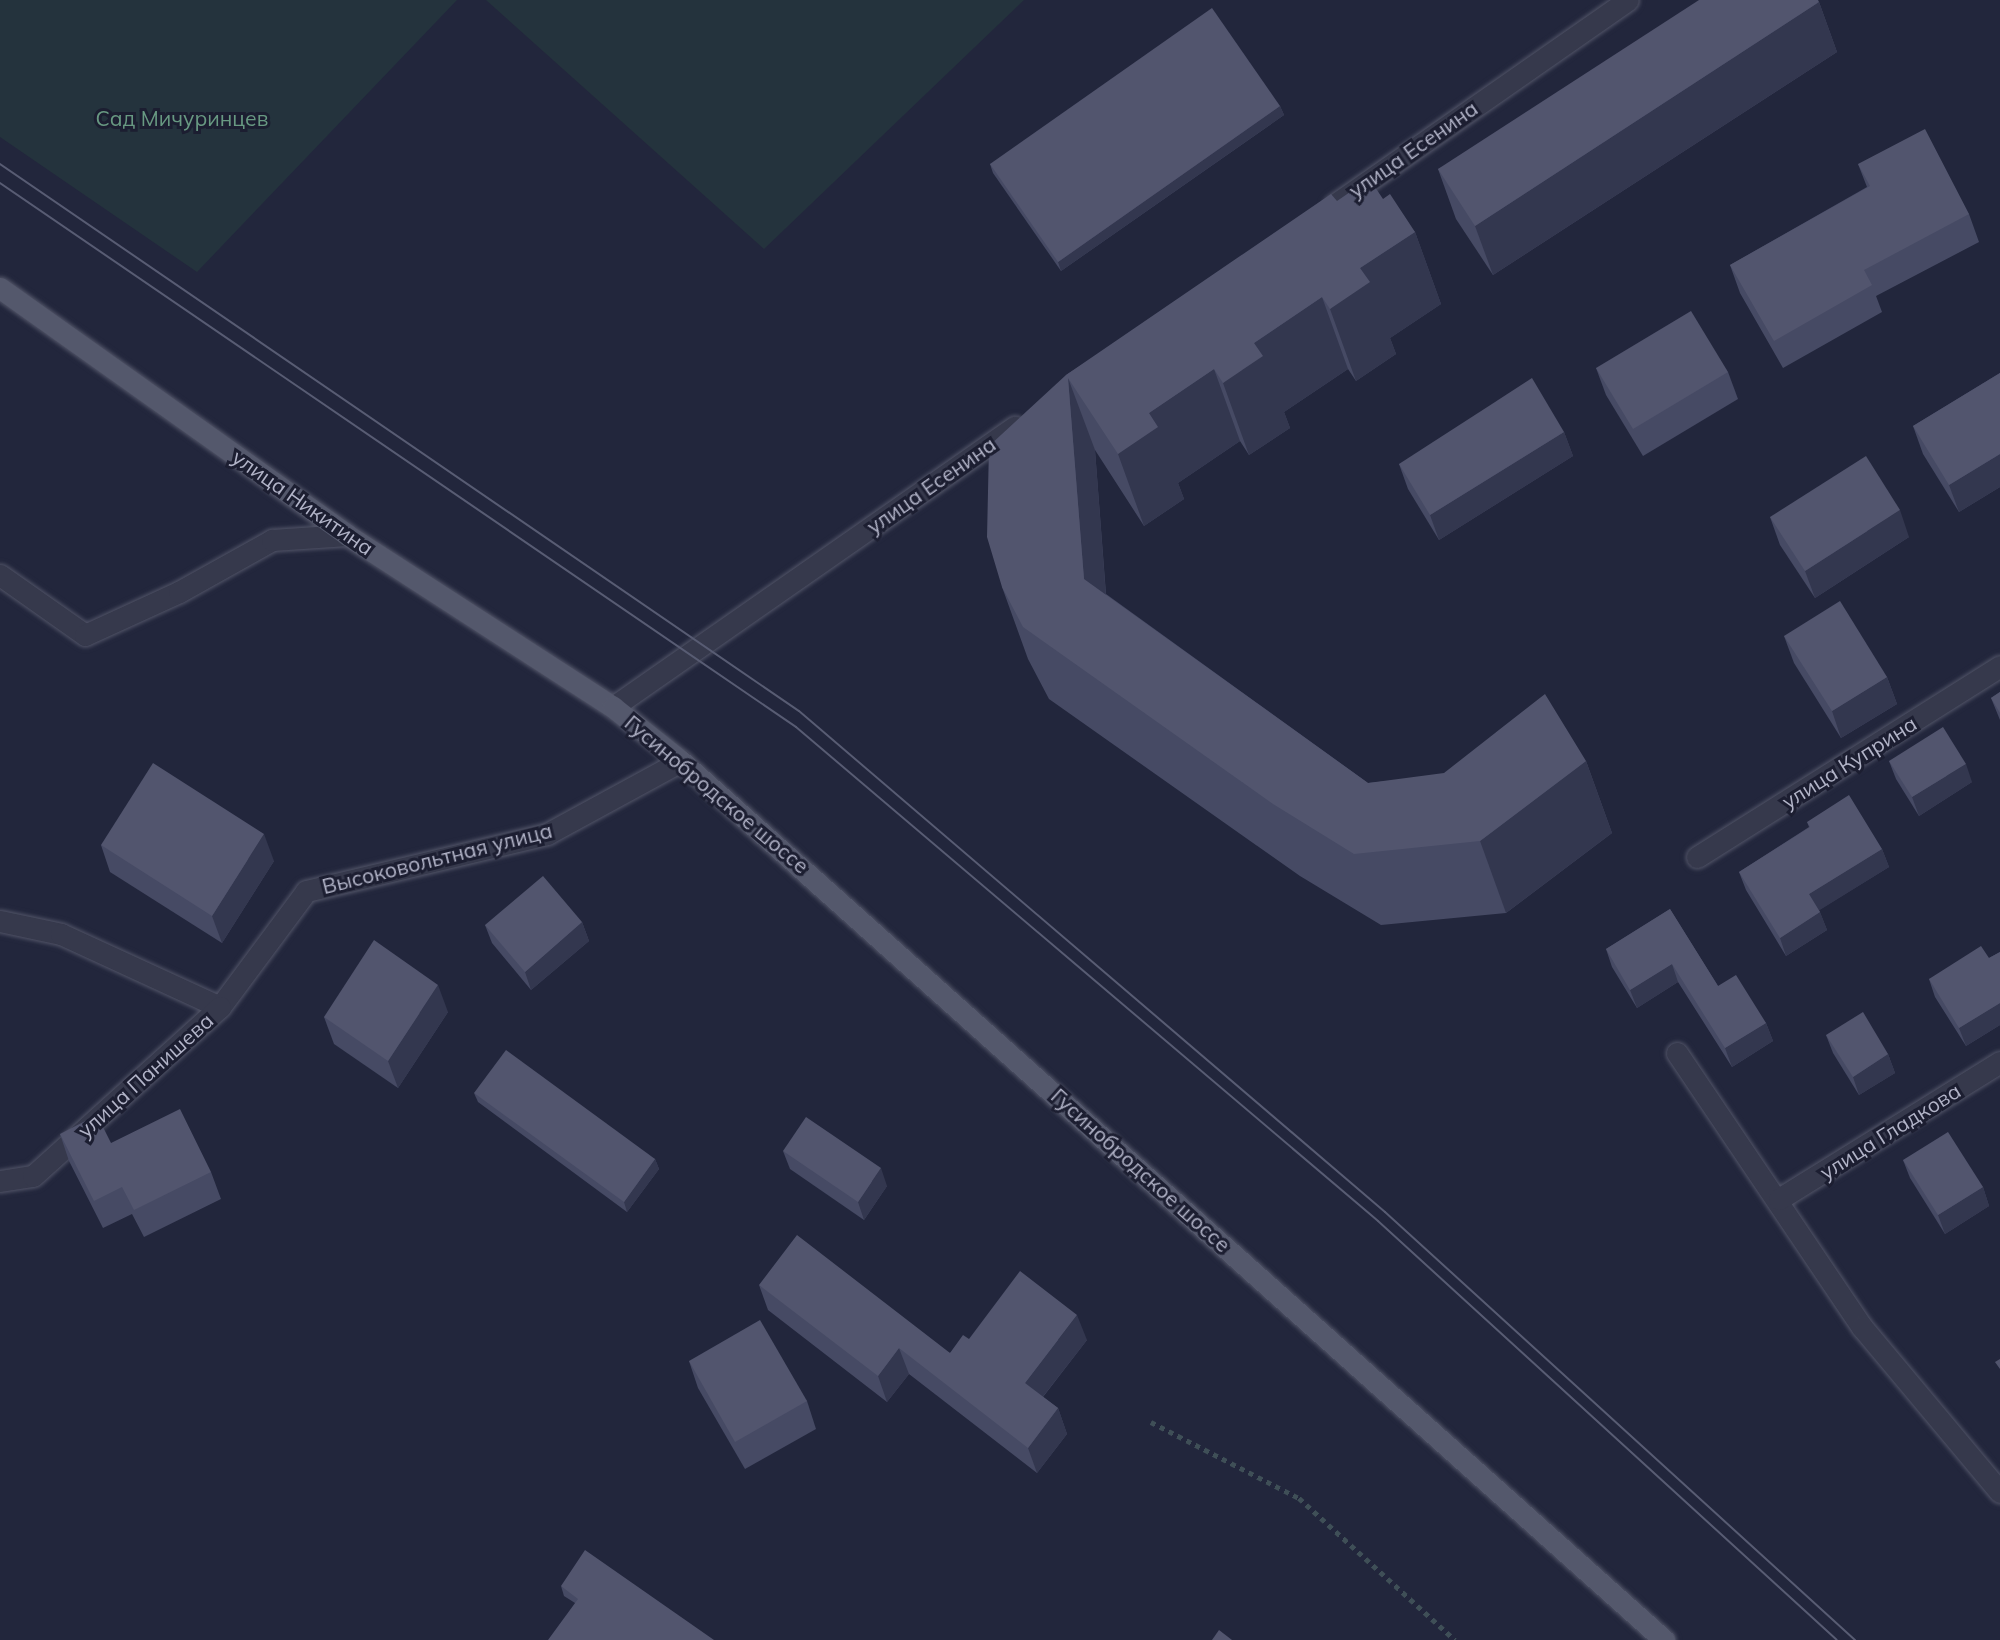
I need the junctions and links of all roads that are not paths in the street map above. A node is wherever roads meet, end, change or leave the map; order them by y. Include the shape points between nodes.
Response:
1 (1628, 0) edge
2 (1311, 221) edge
3 (0, 288) edge
4 (1032, 415) edge
5 (348, 535) junction
6 (0, 575) edge
7 (2000, 666) edge
8 (613, 707) junction
9 (681, 761) junction
10 (1697, 857) dead end
11 (0, 921) edge
12 (220, 1007) junction
13 (1677, 1053) dead end
14 (2000, 1062) edge
15 (0, 1181) edge
16 (1779, 1199) junction
17 (1997, 1482) edge
18 (1664, 1640) edge

1 - 2 street, улица Есенина
3 - 5 main road, улица Никитина
4 - 8 street, улица Есенина
5 - 6 street via 272,540 179,592 85,635
5 - 8 main road, улица Никитина
7 - 10 street, улица Куприна
8 - 9 main road, Гусинобродское шоссе
9 - 12 street, Высоковольтная улица via 547,834 306,891
9 - 18 main road, Гусинобродское шоссе
11 - 12 street via 61,934
12 - 15 street, улица Панишева via 33,1176
13 - 16 street
14 - 16 street, улица Гладкова
16 - 17 street via 1861,1327

